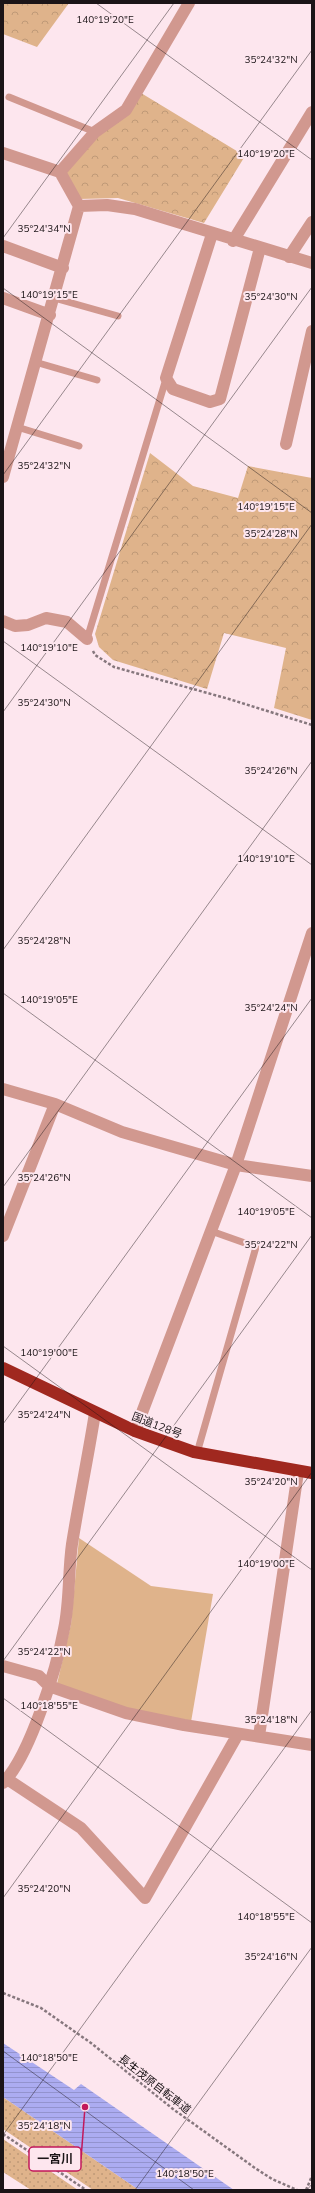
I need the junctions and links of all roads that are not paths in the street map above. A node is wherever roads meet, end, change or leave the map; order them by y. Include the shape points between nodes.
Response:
1 (190, 3) edge
2 (9, 97) dead end
3 (312, 112) edge
4 (95, 132) junction
5 (3, 153) edge
6 (60, 172) junction
7 (79, 206) junction
8 (312, 222) edge
9 (212, 234) junction
10 (233, 240) junction
11 (3, 246) edge
12 (260, 248) junction
13 (289, 257) junction
14 (312, 263) edge
15 (63, 268) junction
16 (3, 298) edge
17 (54, 298) junction
18 (50, 315) junction
19 (118, 316) dead end
20 (312, 331) edge
21 (35, 362) junction
22 (166, 378) junction
23 (97, 380) dead end
24 (18, 427) junction
25 (286, 444) dead end
26 (79, 446) dead end
27 (3, 477) edge
28 (3, 621) edge
29 (87, 639) joint
30 (312, 933) edge
31 (3, 1089) edge
32 (55, 1104) junction
33 (236, 1165) junction
34 (312, 1176) edge
35 (211, 1231) junction
36 (3, 1236) edge
37 (3, 1368) edge
38 (95, 1413) junction
39 (135, 1431) junction
40 (197, 1453) junction
41 (298, 1472) junction
42 (312, 1473) edge
43 (3, 1666) edge
44 (49, 1686) junction
45 (238, 1734) junction
46 (259, 1736) junction
47 (312, 1746) edge
48 (5, 1781) edge

1 - 4 street via 126,110
2 - 4 lane
3 - 10 street
4 - 6 street
5 - 6 street
6 - 7 street
7 - 9 street via 107,205 135,209
7 - 15 street
8 - 13 street
9 - 10 street
9 - 22 street
10 - 12 street
11 - 15 street
12 - 13 street
12 - 22 street via 220,399 210,402 173,389
13 - 14 street
15 - 17 street
16 - 18 street
17 - 18 street
17 - 19 lane
18 - 21 street
20 - 25 street
21 - 23 lane
21 - 24 street
22 - 29 lane
24 - 26 lane
24 - 27 street
28 - 29 street via 15,626 28,625 46,618 67,622
30 - 33 street
31 - 32 street
32 - 33 street via 122,1132
32 - 36 street
33 - 34 street
33 - 35 street
35 - 39 street
35 - 40 lane via 256,1246
37 - 38 highway, 国道128号
38 - 39 highway, 国道128号
38 - 44 street via 88,1465 72,1545 65,1628
39 - 40 highway, 国道128号
40 - 41 highway, 国道128号
41 - 42 highway, 国道128号
41 - 46 street
43 - 44 street via 39,1676
44 - 45 street via 126,1713
44 - 48 street via 30,1737 17,1765
45 - 46 street
45 - 48 street via 146,1898 80,1828
46 - 47 street

